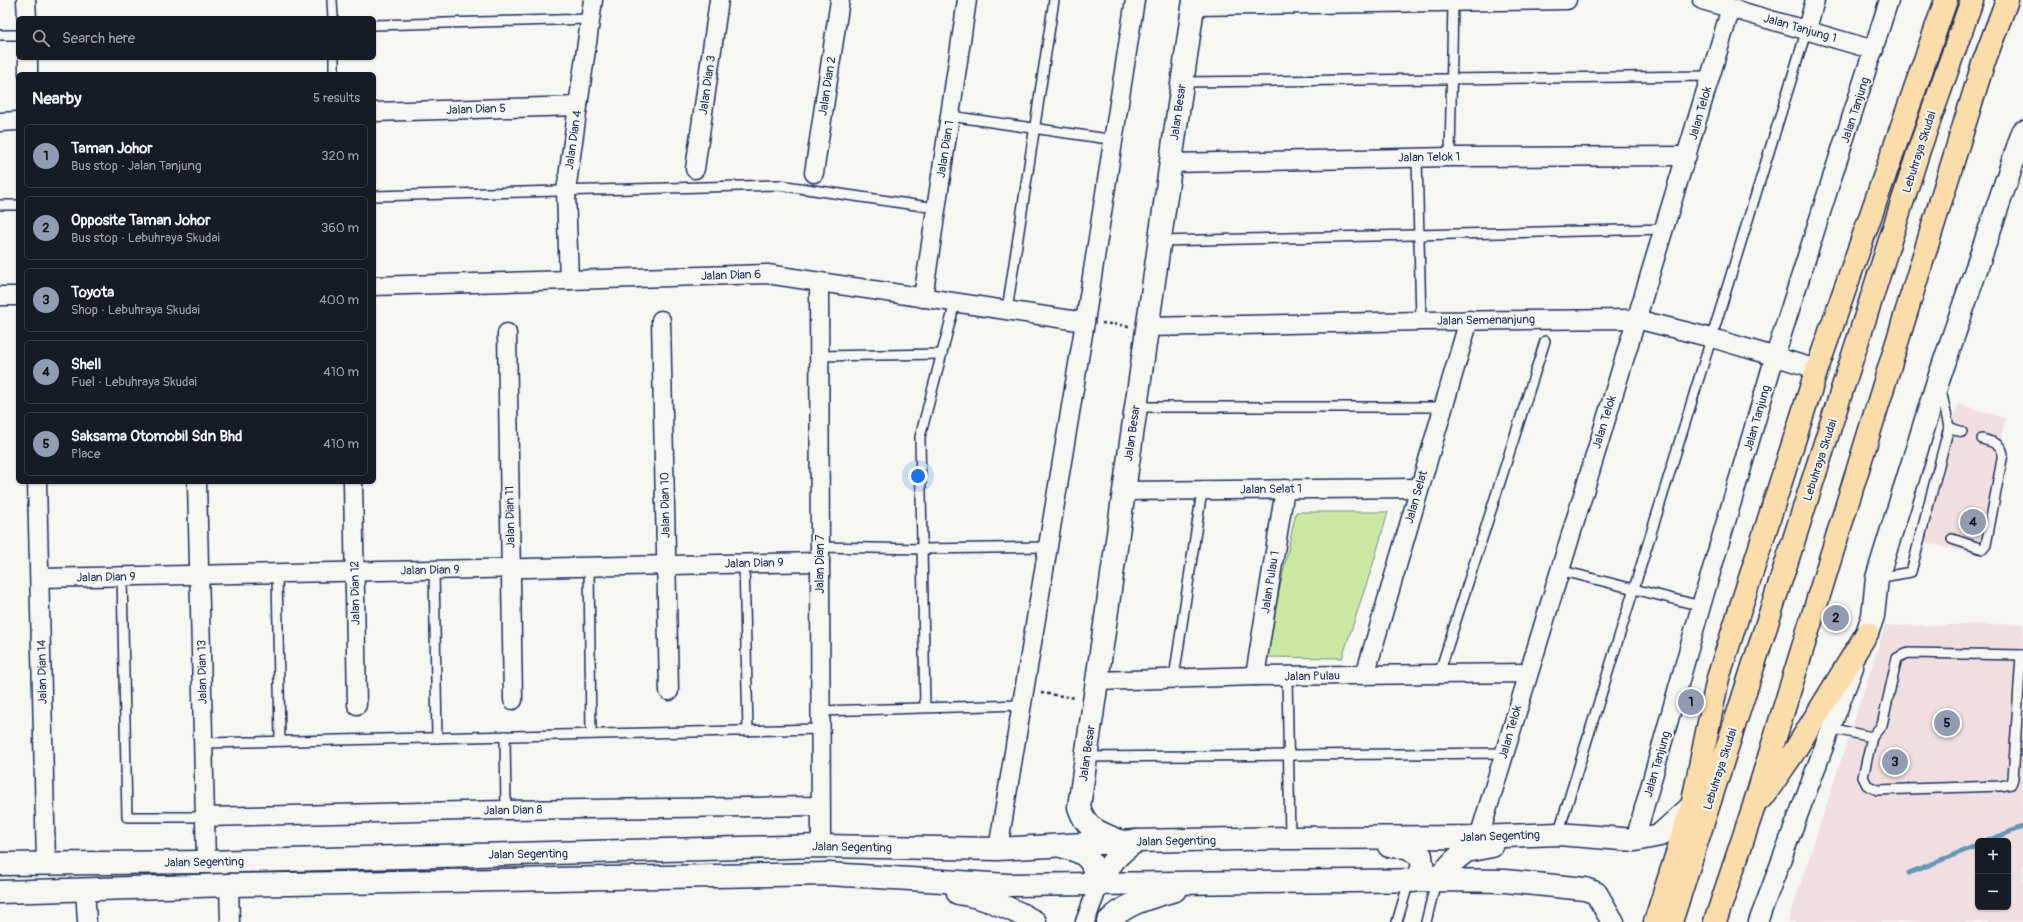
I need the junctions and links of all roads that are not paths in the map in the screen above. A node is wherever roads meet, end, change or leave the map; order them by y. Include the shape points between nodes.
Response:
1 (26, 0) edge
2 (332, 0) edge
3 (593, 0) edge
4 (719, 0) edge
5 (840, 0) edge
6 (967, 0) edge
7 (1054, 0) edge
8 (1135, 0) edge
9 (1567, 0) edge
10 (1702, 0) edge
11 (1815, 0) edge
12 (1889, 0) edge
13 (1946, 0) edge
14 (1972, 0) edge
15 (2007, 0) edge
16 (1454, 1) edge
17 (1194, 3) edge
18 (1731, 8) junction
19 (27, 16) edge
20 (333, 16) edge
21 (590, 19) junction
22 (376, 24) edge
23 (1807, 29) junction
24 (0, 35) edge
25 (16, 35) edge
26 (1874, 50) junction
27 (28, 60) edge
28 (334, 60) edge
29 (28, 72) edge
30 (334, 72) edge
31 (1710, 76) junction
32 (1451, 78) junction
33 (1183, 82) junction
34 (578, 106) junction
35 (376, 112) edge
36 (950, 116) junction
37 (16, 121) edge
38 (0, 122) edge
39 (1034, 128) junction
40 (1114, 140) junction
41 (2021, 144) edge
42 (1687, 156) junction
43 (1450, 157) junction
44 (1417, 158) junction
45 (1171, 163) junction
46 (695, 169) dead end
47 (814, 173) dead end
48 (566, 191) junction
49 (376, 196) edge
50 (0, 205) edge
51 (16, 205) edge
52 (936, 208) junction
53 (1665, 229) junction
54 (1420, 235) junction
55 (1160, 241) junction
56 (569, 280) junction
57 (819, 282) junction
58 (376, 286) edge
59 (0, 296) edge
60 (16, 296) edge
61 (923, 298) junction
62 (955, 303) junction
63 (1007, 310) junction
64 (1636, 319) junction
65 (661, 320) dead end
66 (1469, 320) junction
67 (1421, 321) junction
68 (1085, 322) junction
69 (1147, 327) junction
70 (507, 333) dead end
71 (1712, 338) junction
72 (1545, 341) dead end
73 (942, 354) junction
74 (819, 356) junction
75 (1775, 356) junction
76 (1817, 369) junction
77 (1938, 381) junction
78 (1136, 407) junction
79 (1443, 407) junction
80 (1949, 426) junction
81 (1962, 432) dead end
82 (1982, 439) dead end
83 (37, 484) edge
84 (197, 484) edge
85 (353, 484) edge
86 (1419, 488) junction
87 (1285, 489) junction
88 (1124, 491) junction
89 (1202, 491) junction
90 (1952, 539) dead end
91 (1048, 547) junction
92 (922, 549) junction
93 (820, 554) junction
94 (744, 563) junction
95 (666, 565) junction
96 (589, 567) junction
97 (511, 568) junction
98 (434, 570) junction
99 (1559, 570) junction
100 (354, 572) junction
101 (277, 573) junction
102 (200, 575) junction
103 (122, 577) junction
104 (40, 578) junction
105 (1877, 578) junction
106 (1634, 589) junction
107 (1701, 606) junction
108 (1867, 633) junction
109 (2022, 655) edge
110 (1528, 673) junction
111 (1439, 674) junction
112 (1365, 675) junction
113 (1256, 676) junction
114 (1287, 676) junction
115 (1174, 678) junction
116 (669, 691) dead end
117 (1095, 691) junction
118 (1023, 698) junction
119 (513, 700) dead end
120 (357, 705) dead end
121 (925, 708) junction
122 (820, 720) junction
123 (1830, 728) junction
124 (748, 731) junction
125 (592, 734) junction
126 (505, 736) junction
127 (1872, 737) junction
128 (437, 738) junction
129 (280, 741) junction
130 (204, 743) junction
131 (1504, 752) junction
132 (1289, 755) junction
133 (1086, 757) junction
134 (820, 806) junction
135 (1692, 806) junction
136 (506, 810) junction
137 (1752, 812) junction
138 (205, 817) junction
139 (1558, 834) junction
140 (1479, 837) junction
141 (1290, 838) junction
142 (1635, 840) junction
143 (1129, 842) junction
144 (820, 846) junction
145 (1059, 846) junction
146 (998, 849) junction
147 (206, 862) junction
148 (46, 863) junction
149 (0, 864) edge
150 (890, 878) junction
151 (1436, 880) junction
152 (1411, 881) junction
153 (1193, 883) junction
154 (229, 884) junction
155 (1099, 884) junction
156 (85, 888) junction
157 (0, 892) edge
158 (87, 922) edge
159 (230, 922) edge
160 (1035, 922) edge
161 (1085, 922) edge
162 (1108, 922) edge
163 (1397, 922) edge
164 (1426, 922) edge
165 (1613, 922) edge
166 (1654, 922) edge
167 (1671, 922) edge
168 (1715, 922) edge
169 (1758, 922) edge

1 - 19 street
2 - 20 lane
3 - 21 street, Jalan Dian 4
4 - 46 street, Jalan Dian 3
5 - 47 street, Jalan Dian 2
6 - 36 street, Jalan Dian 1
7 - 39 lane
8 - 40 street
9 - 16 street
10 - 18 street, Jalan Tanjung 1
11 - 23 street
12 - 26 street, Jalan Tanjung
13 - 76 main road
14 - 167 main road, Lebuhraya Skudai via 1918,155
15 - 137 main road via 1983,64
16 - 17 street
16 - 32 lane
17 - 33 street, Jalan Besar
18 - 23 street, Jalan Tanjung 1
18 - 31 street, Jalan Telok
21 - 22 lane
21 - 34 street, Jalan Dian 4
23 - 26 street, Jalan Tanjung 1
23 - 71 lane
24 - 25 lane
26 - 75 street, Jalan Tanjung
27 - 29 street
28 - 30 lane
31 - 32 lane
31 - 42 street, Jalan Telok
32 - 33 lane
32 - 43 lane
33 - 45 street, Jalan Besar
34 - 35 street, Jalan Dian 5
34 - 48 street, Jalan Dian 4
36 - 39 lane
36 - 52 street, Jalan Dian 1
37 - 38 street
39 - 40 lane
39 - 63 lane
40 - 68 street
41 - 77 street
42 - 43 street, Jalan Telok 1
42 - 53 street, Jalan Telok
43 - 44 street, Jalan Telok 1
44 - 45 street, Jalan Telok 1
44 - 54 lane
45 - 55 street, Jalan Besar
48 - 49 lane
48 - 52 lane via 779,185
48 - 56 street, Jalan Dian 4
50 - 51 lane
52 - 61 street, Jalan Dian 1
53 - 54 lane
53 - 64 street, Jalan Telok
54 - 55 lane
54 - 67 lane
55 - 69 street, Jalan Besar
56 - 57 street, Jalan Dian 6 via 767,274
56 - 58 street, Jalan Dian 6
57 - 61 street, Jalan Dian 6
57 - 74 street, Jalan Dian 7
59 - 60 street
61 - 62 street, Jalan Dian 6
62 - 63 street, Jalan Dian 6
62 - 73 lane
63 - 68 street, Jalan Dian 6
64 - 66 street, Jalan Semenanjung
64 - 71 street, Jalan Semenanjung
64 - 99 street, Jalan Telok
65 - 95 street, Jalan Dian 10
66 - 67 street, Jalan Semenanjung
66 - 79 street, Jalan Selat
67 - 69 street, Jalan Semenanjung
68 - 91 street
69 - 78 street, Jalan Besar
70 - 97 street, Jalan Dian 11
71 - 75 street, Jalan Semenanjung
71 - 106 lane
72 - 111 lane
73 - 74 lane
73 - 92 lane via 920,437
74 - 93 street, Jalan Dian 7
75 - 76 street, Jalan Semenanjung
75 - 107 street, Jalan Tanjung
76 - 135 main road via 1718,678
77 - 80 lane
77 - 105 street
78 - 79 lane
78 - 88 street, Jalan Besar
79 - 86 street, Jalan Selat
80 - 81 lane
80 - 105 lane via 1927,529 1911,572
82 - 90 lane via 2002,448 1986,544 1983,549
83 - 104 street, Jalan Dian 14
84 - 102 street, Jalan Dian 13
85 - 100 street, Jalan Dian 12
86 - 87 street, Jalan Selat 1
86 - 112 street, Jalan Selat
87 - 89 street, Jalan Selat 1
87 - 113 street, Jalan Pulau 1
88 - 89 street, Jalan Selat 1
88 - 117 street, Jalan Besar
89 - 115 lane
91 - 92 lane
91 - 118 street
92 - 93 lane
92 - 121 lane
93 - 94 street, Jalan Dian 9
93 - 122 street, Jalan Dian 7
94 - 95 street, Jalan Dian 9
94 - 124 lane
95 - 96 street, Jalan Dian 9
95 - 116 street, Jalan Dian 10
96 - 97 street, Jalan Dian 9
96 - 125 lane
97 - 98 street, Jalan Dian 9
97 - 119 street, Jalan Dian 11
98 - 100 street, Jalan Dian 9
98 - 128 lane
99 - 106 lane
99 - 110 street, Jalan Telok
100 - 101 street, Jalan Dian 9
100 - 120 street, Jalan Dian 12
101 - 102 street, Jalan Dian 9
101 - 129 lane
102 - 103 street, Jalan Dian 9
102 - 130 street, Jalan Dian 13
103 - 104 street, Jalan Dian 9
103 - 138 lane via 127,817
104 - 148 street, Jalan Dian 14
105 - 108 street via 1873,616
106 - 107 lane
106 - 139 lane
107 - 142 street, Jalan Tanjung
108 - 123 street
108 - 137 main road via 1792,755
109 - 127 lane via 1908,653 1897,658 1882,725
109 - 127 lane via 2011,784 1877,790 1867,785 1863,777
110 - 111 street, Jalan Pulau
110 - 131 street, Jalan Telok
111 - 112 street, Jalan Pulau
112 - 114 street, Jalan Pulau
113 - 114 street, Jalan Pulau
113 - 115 street, Jalan Pulau
114 - 132 lane
115 - 117 street, Jalan Pulau
117 - 133 street, Jalan Besar
118 - 121 lane
118 - 146 street
121 - 122 lane
122 - 124 lane
122 - 134 street, Jalan Dian 7
123 - 127 lane
123 - 169 street
124 - 125 lane
125 - 126 lane
126 - 128 lane
126 - 136 lane
128 - 129 lane
129 - 130 lane
130 - 138 street, Jalan Dian 13
131 - 132 lane
131 - 140 street, Jalan Telok
132 - 133 lane
132 - 141 lane
133 - 143 street, Jalan Besar via 1079,807 1083,818 1090,827
134 - 136 street, Jalan Dian 8
134 - 144 street, Jalan Dian 7
135 - 142 street, Jalan Segenting via 1660,835
135 - 166 main road
136 - 138 street, Jalan Dian 8
137 - 168 main road
138 - 147 street, Jalan Dian 13
139 - 140 street, Jalan Segenting
139 - 142 street, Jalan Segenting
139 - 151 street via 1466,851
140 - 141 street, Jalan Segenting
141 - 143 street, Jalan Segenting
141 - 152 street via 1330,845 1407,847 1417,852 1423,862 1423,870
143 - 145 street, Jalan Segenting
143 - 155 street via 1111,862
144 - 146 street, Jalan Segenting
144 - 147 street, Jalan Segenting
144 - 150 street via 857,870
145 - 146 street, Jalan Segenting
145 - 155 street via 1087,855 1094,866
147 - 148 street, Jalan Segenting
148 - 149 street, Jalan Segenting
150 - 154 street, Jalan Segenting via 828,874
150 - 155 street, Jalan Segenting via 1008,885
150 - 160 street via 908,885 974,896 1000,904
151 - 152 street, Jalan Segenting
151 - 164 lane
151 - 165 street, Jalan Segenting via 1505,881 1586,889 1596,893
152 - 153 street, Jalan Segenting
152 - 163 lane
153 - 155 street, Jalan Segenting
153 - 162 street via 1131,904
154 - 156 street, Jalan Segenting
154 - 159 street
155 - 161 street
156 - 157 street, Jalan Segenting
156 - 158 street

